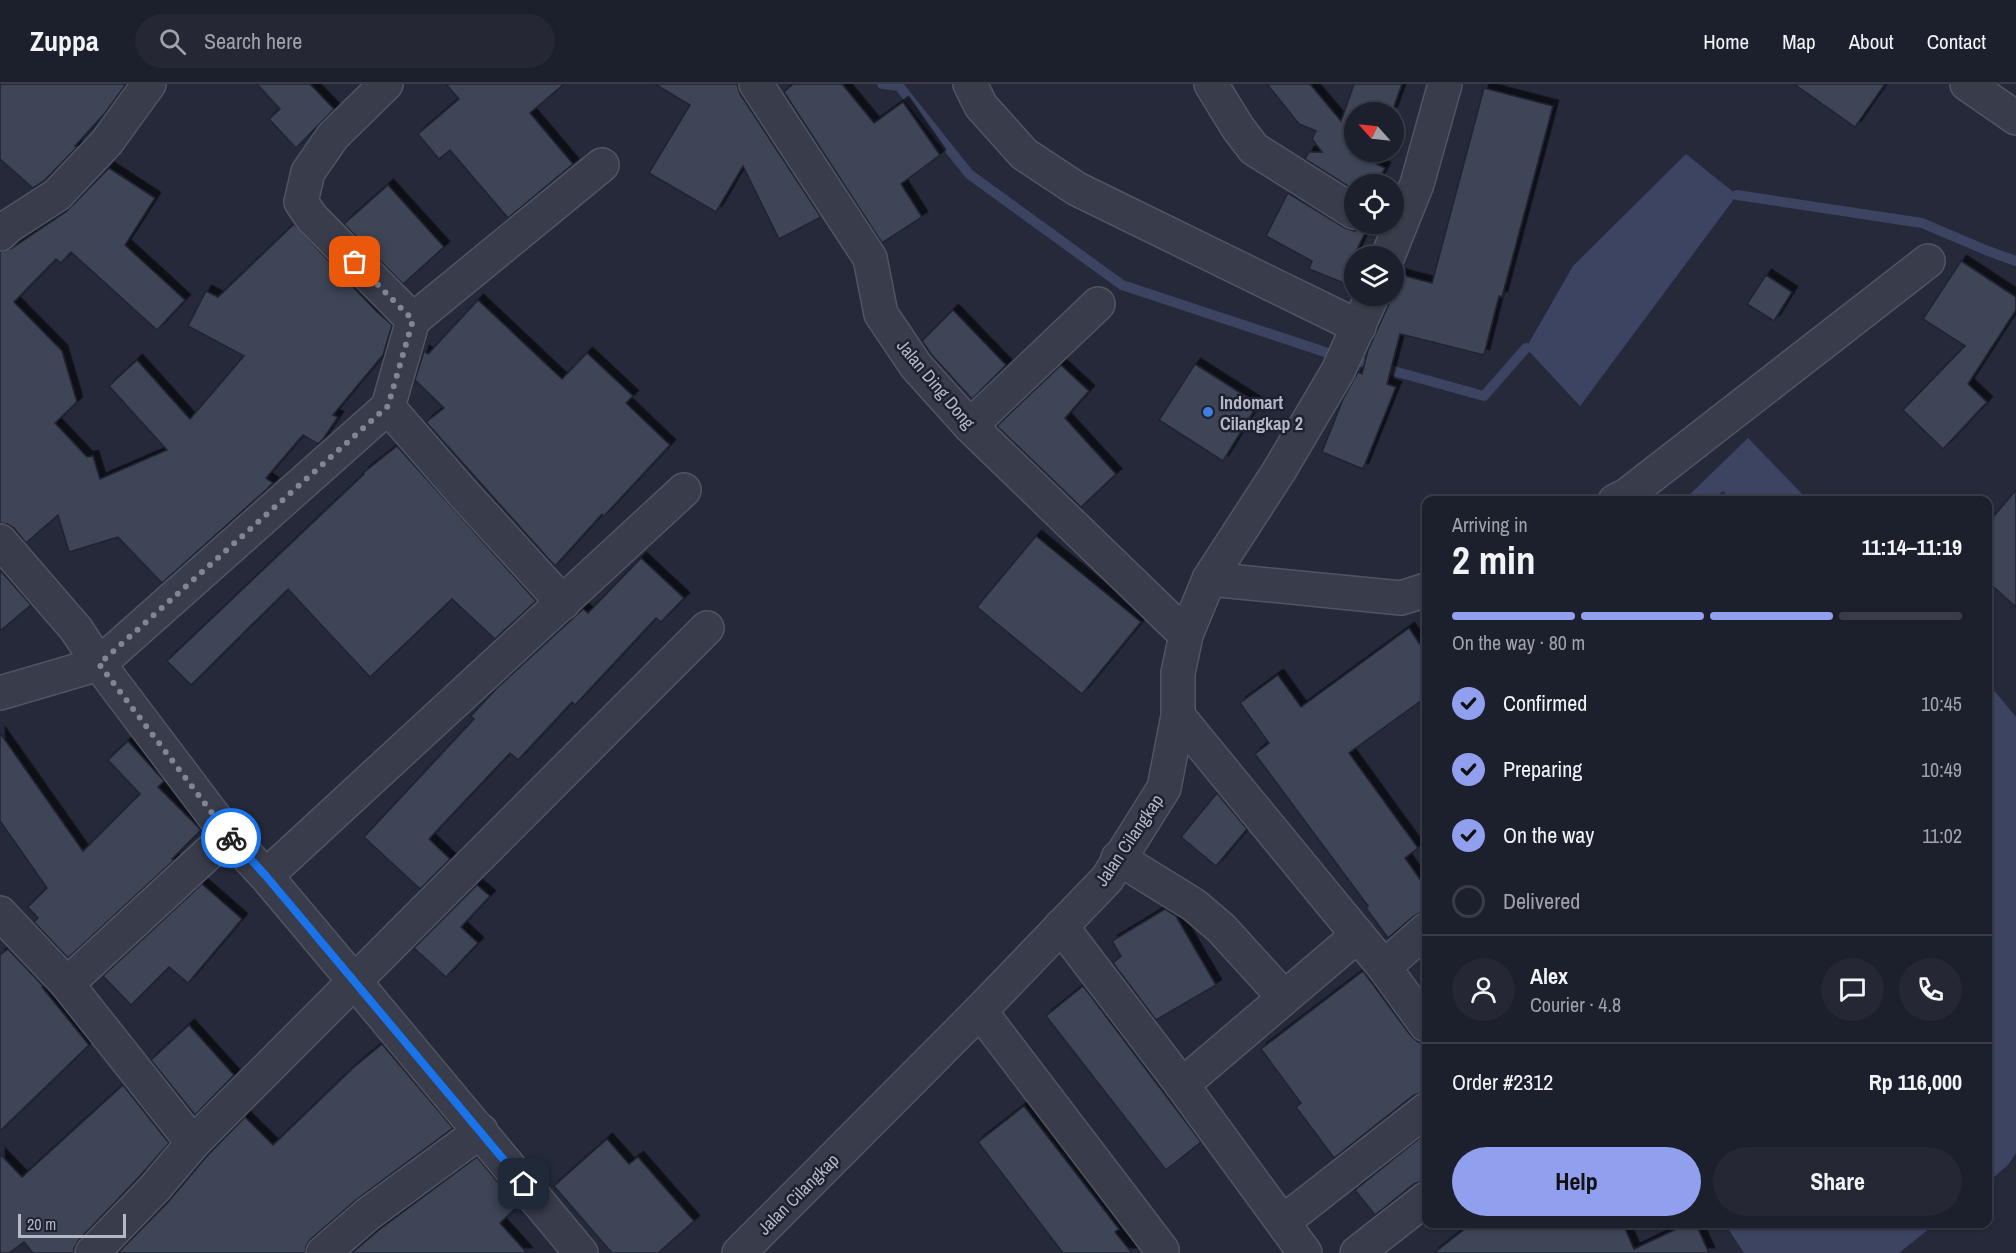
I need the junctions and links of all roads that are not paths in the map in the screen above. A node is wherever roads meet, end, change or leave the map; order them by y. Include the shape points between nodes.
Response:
1 (149, 84) edge
2 (386, 84) edge
3 (756, 84) edge
4 (970, 84) edge
5 (1211, 84) edge
6 (1444, 84) edge
7 (1967, 84) edge
8 (2016, 118) edge
9 (602, 165) dead end
10 (1344, 206) edge
11 (0, 234) edge
12 (1386, 239) edge
13 (1928, 261) dead end
14 (1098, 304) dead end
15 (1368, 306) edge
16 (413, 320) junction
17 (1349, 348) junction
18 (388, 406) junction
19 (970, 426) junction
20 (684, 490) dead end
21 (1625, 496) edge
22 (0, 541) edge
23 (1209, 579) junction
24 (1422, 591) edge
25 (563, 603) junction
26 (707, 628) dead end
27 (1186, 635) junction
28 (99, 664) junction
29 (0, 693) edge
30 (1178, 716) junction
31 (228, 835) junction
32 (1118, 858) junction
33 (266, 876) junction
34 (0, 913) edge
35 (1061, 926) junction
36 (1422, 934) edge
37 (1358, 935) junction
38 (1384, 967) junction
39 (355, 982) junction
40 (67, 984) junction
41 (1284, 997) junction
42 (980, 1011) junction
43 (1422, 1019) edge
44 (1182, 1085) junction
45 (1422, 1113) edge
46 (481, 1131) junction
47 (193, 1143) junction
48 (1422, 1201) edge
49 (1283, 1222) junction
50 (1162, 1250) dead end
51 (93, 1253) edge
52 (323, 1253) edge
53 (581, 1253) edge
54 (739, 1253) edge
55 (1305, 1253) edge
56 (1357, 1253) edge

1 - 11 street via 106,142 57,195
2 - 16 street via 333,136 308,172 301,202 312,218
3 - 19 street, Jalan Ding Dong via 870,258 881,314 916,366
4 - 17 street via 981,106 1024,154
5 - 10 street via 1254,149
6 - 12 street via 1417,184
7 - 8 street
9 - 16 street
13 - 21 street
14 - 19 street
15 - 17 street, Jalan Cilangkap
16 - 18 street
17 - 23 street, Jalan Cilangkap via 1279,471
18 - 25 street
18 - 28 street
19 - 27 street, Jalan Ding Dong
20 - 25 street
22 - 28 street via 76,629
23 - 24 street via 1401,598
23 - 27 street, Jalan Cilangkap
25 - 33 street
26 - 39 street
27 - 30 street, Jalan Cilangkap via 1178,673
28 - 29 street
28 - 31 street
30 - 32 street, Jalan Cilangkap via 1164,788
30 - 37 street
31 - 33 street
31 - 40 street
32 - 35 street, Jalan Cilangkap via 1107,879
32 - 41 street via 1194,905 1221,928
33 - 39 street
34 - 40 street
35 - 42 street, Jalan Cilangkap
35 - 44 street
36 - 38 street
37 - 38 street
37 - 41 street
38 - 43 street
39 - 46 street
39 - 47 street
40 - 47 street
41 - 44 street
42 - 50 street
42 - 54 street, Jalan Cilangkap
44 - 49 street
45 - 49 street
46 - 52 street via 368,1214
46 - 53 street
47 - 51 street
48 - 56 street
49 - 55 street

